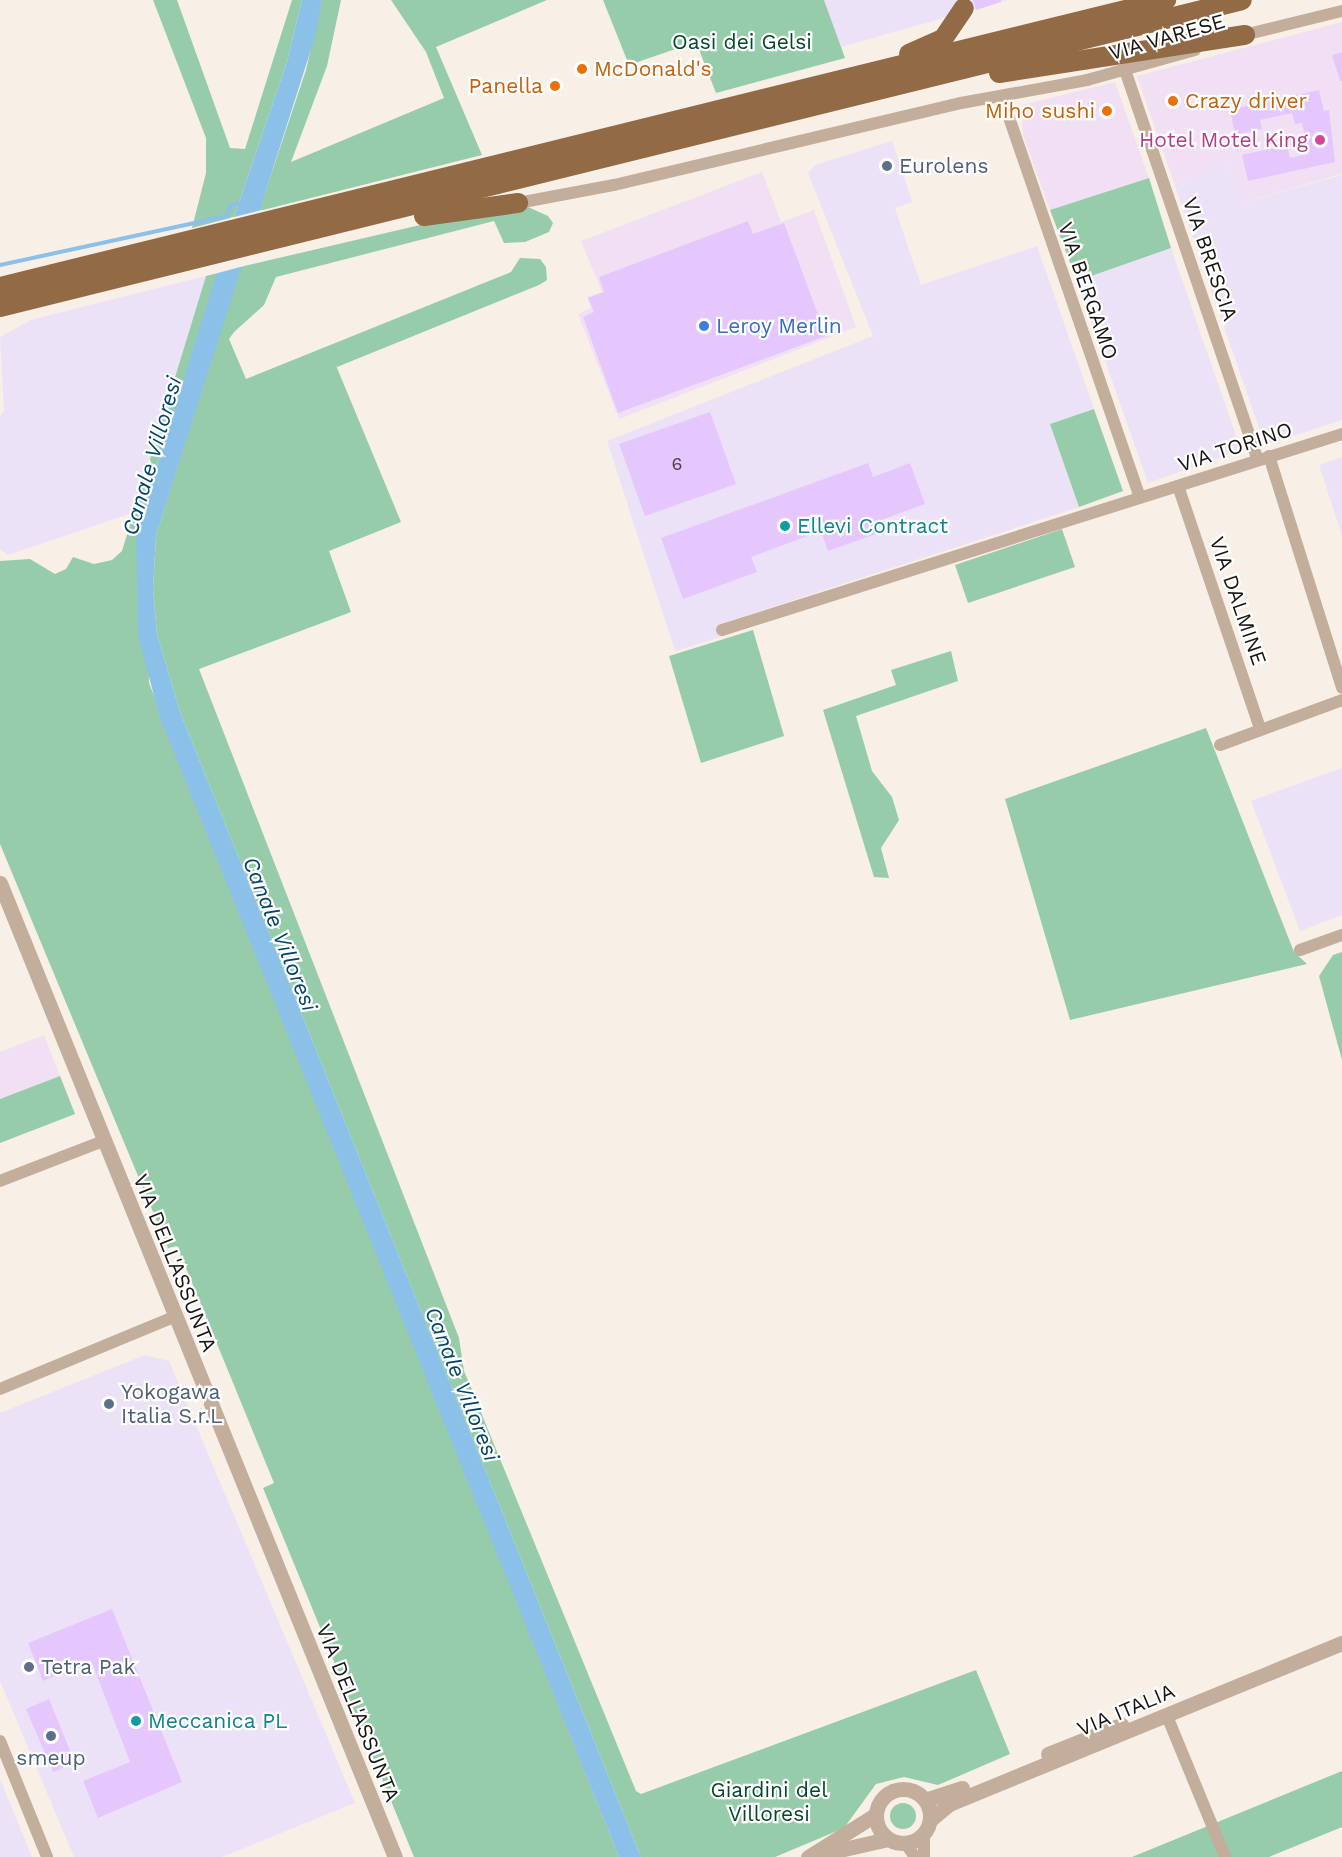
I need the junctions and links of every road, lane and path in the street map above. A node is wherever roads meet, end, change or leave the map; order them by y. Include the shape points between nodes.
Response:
1 (1166, 0) edge
2 (1242, 0) edge
3 (962, 4) edge
4 (1342, 11) edge
5 (1245, 35) junction
6 (986, 55) junction
7 (1125, 70) junction
8 (880, 74) junction
9 (1002, 97) junction
10 (851, 99) junction
11 (518, 203) joint
12 (261, 244) junction
13 (0, 279) edge
14 (0, 287) edge
15 (25, 292) junction
16 (0, 307) edge
17 (0, 317) edge
18 (1342, 434) edge
19 (1263, 458) junction
20 (1178, 486) junction
21 (1140, 497) junction
22 (722, 630) dead end
23 (1342, 688) edge
24 (1342, 700) edge
25 (1260, 728) junction
26 (1220, 745) dead end
27 (0, 883) edge
28 (1342, 935) edge
29 (1300, 950) dead end
30 (103, 1141) junction
31 (0, 1181) edge
32 (174, 1317) junction
33 (0, 1389) edge
34 (1342, 1635) edge
35 (1342, 1643) edge
36 (1206, 1691) junction
37 (1167, 1716) junction
38 (1119, 1725) junction
39 (0, 1741) edge
40 (925, 1800) junction
41 (875, 1815) junction
42 (927, 1827) junction
43 (888, 1839) junction
44 (905, 1843) junction
45 (47, 1857) edge
46 (394, 1857) edge
47 (810, 1857) edge
48 (915, 1857) edge
49 (924, 1857) edge
50 (1226, 1857) edge

1 - 6 highway
2 - 6 highway
3 - 8 highway via 943,39 892,58
4 - 5 street, VIA VARESE
5 - 7 street, VIA VARESE
5 - 10 highway
6 - 8 highway
6 - 10 highway
7 - 9 street, VIA VARESE
7 - 19 street, VIA BRESCIA
8 - 15 highway via 653,126 268,223
9 - 11 street, VIA VARESE
9 - 21 street, VIA BERGAMO
10 - 12 highway
11 - 12 highway
12 - 15 highway
13 - 15 highway
14 - 15 highway
15 - 16 highway
15 - 17 highway
18 - 19 street, VIA TORINO
19 - 20 street, VIA TORINO
19 - 23 street, VIA BRESCIA
20 - 21 street, VIA TORINO
20 - 25 street, VIA DALMINE
21 - 22 street, VIA TORINO
24 - 25 street
25 - 26 street
27 - 30 street, VIA DELL'ASSUNTA
28 - 29 street
30 - 31 street
30 - 32 street, VIA DELL'ASSUNTA
32 - 33 street
32 - 46 street, VIA DELL'ASSUNTA
34 - 36 street, VIA ITALIA
35 - 37 street, VIA ITALIA
36 - 37 street
36 - 38 street, VIA ITALIA
37 - 38 street
37 - 42 street, VIA ITALIA via 949,1804
37 - 50 street
38 - 40 street, VIA ITALIA
39 - 45 street
40 - 41 street via 913,1790 898,1789 885,1795
40 - 42 street
41 - 43 street
41 - 47 street
42 - 44 street
42 - 49 street
43 - 44 street
43 - 47 street
44 - 48 street

